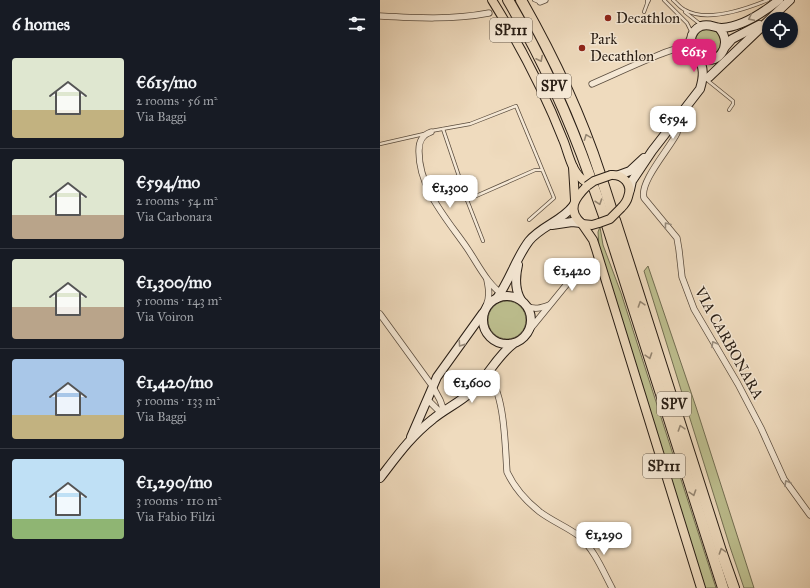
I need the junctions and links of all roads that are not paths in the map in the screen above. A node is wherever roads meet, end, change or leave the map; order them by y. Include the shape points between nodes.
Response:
1 (492, 0) edge
2 (508, 0) edge
3 (521, 0) edge
4 (648, 0) edge
5 (664, 0) edge
6 (673, 0) edge
7 (768, 0) edge
8 (779, 0) edge
9 (790, 0) edge
10 (684, 10) junction
11 (644, 12) dead end
12 (777, 12) edge
13 (488, 13) dead end
14 (380, 16) edge
15 (762, 23) edge
16 (702, 26) junction
17 (762, 26) edge
18 (718, 28) junction
19 (692, 36) junction
20 (725, 47) junction
21 (676, 50) junction
22 (697, 55) junction
23 (718, 57) junction
24 (708, 79) junction
25 (592, 84) dead end
26 (700, 89) junction
27 (729, 110) dead end
28 (678, 117) junction
29 (443, 129) junction
30 (431, 132) joint
31 (424, 134) junction
32 (380, 144) edge
33 (652, 151) junction
34 (573, 166) junction
35 (542, 170) junction
36 (615, 175) junction
37 (594, 181) junction
38 (630, 190) junction
39 (467, 200) junction
40 (574, 203) junction
41 (607, 219) junction
42 (529, 220) dead end
43 (581, 223) junction
44 (549, 225) junction
45 (483, 241) dead end
46 (596, 249) junction
47 (520, 255) junction
48 (580, 268) dead end
49 (487, 277) junction
50 (506, 283) junction
51 (493, 285) junction
52 (501, 295) junction
53 (524, 303) junction
54 (551, 304) junction
55 (485, 309) junction
56 (380, 314) edge
57 (527, 333) junction
58 (513, 344) junction
59 (487, 374) junction
60 (433, 387) junction
61 (427, 399) junction
62 (444, 411) junction
63 (410, 439) junction
64 (380, 478) edge
65 (810, 515) edge
66 (612, 588) edge
67 (701, 588) edge
68 (723, 588) edge
69 (734, 588) edge

1 - 34 main road, SP111 via 512,31 539,85
2 -> 37 highway, SPV via 560,100
37 -> 3 highway, SPV via 582,123 542,36
4 - 11 lane
5 - 19 lane via 687,23
6 - 10 lane
7 - 10 lane via 750,8 717,14 699,15
8 -> 18 main road via 745,21
9 - 12 main road
10 - 16 lane
13 - 14 street via 448,18
15 - 20 main road via 732,39
16 - 18 main road via 713,25
16 - 19 main road
17 - 24 main road
18 - 20 main road via 725,37
19 - 21 street
19 - 22 main road via 691,47
20 - 23 main road
21 - 22 street
21 - 25 street via 663,53
22 - 23 main road via 706,59
22 - 26 main road via 704,70
23 - 24 main road
24 - 26 main road
24 - 27 lane via 733,101 734,104
26 - 28 main road
28 - 33 main road
65 -> 28 street, VIA CARBONARA via 784,479 758,422 694,308 682,277 677,238 644,198 642,190 677,132
29 - 30 lane
29 - 35 lane via 470,124 516,106
29 - 39 lane
30 - 31 street
31 - 32 lane
31 - 49 street via 419,142 419,153 424,180 443,213
33 - 36 main road via 630,170
33 - 38 main road via 632,181
34 - 37 main road, SP111 via 580,177
34 - 40 main road, SP111
35 - 39 lane via 535,170
35 - 42 lane via 554,198
36 - 37 main road, bridge
36 - 38 main road via 626,180
37 - 40 main road
37 - 41 highway, SPV
38 - 41 main road, SP111 via 628,198
39 - 45 lane
40 - 43 main road, SP111 via 574,215
40 - 44 main road via 563,216
41 - 43 main road via 592,225
41 - 46 main road, SP111 via 596,229
41 -> 68 highway, SPV
69 -> 41 highway, SPV
43 - 44 main road
43 - 46 main road, SP111
44 - 47 main road via 530,240
46 - 67 main road, SP111
47 - 50 main road
47 - 53 main road via 516,284 517,294
48 - 54 street
49 - 51 street
49 - 55 street via 490,290
50 - 51 street
50 - 52 main road
51 - 52 street
52 - 53 main road via 516,298
52 - 55 main road
53 - 54 street via 533,309
53 - 57 main road via 531,319
54 - 57 street
55 - 58 main road via 483,325 489,337 500,343
55 -> 60 main road
56 - 60 street
57 - 58 main road
58 - 59 main road
59 - 62 main road via 470,392
59 - 66 street via 498,392 507,472 511,481 540,512 579,536 593,554
60 - 61 main road
60 - 62 street
61 - 62 street via 438,410
61 - 63 main road
62 - 63 main road
63 - 64 main road

